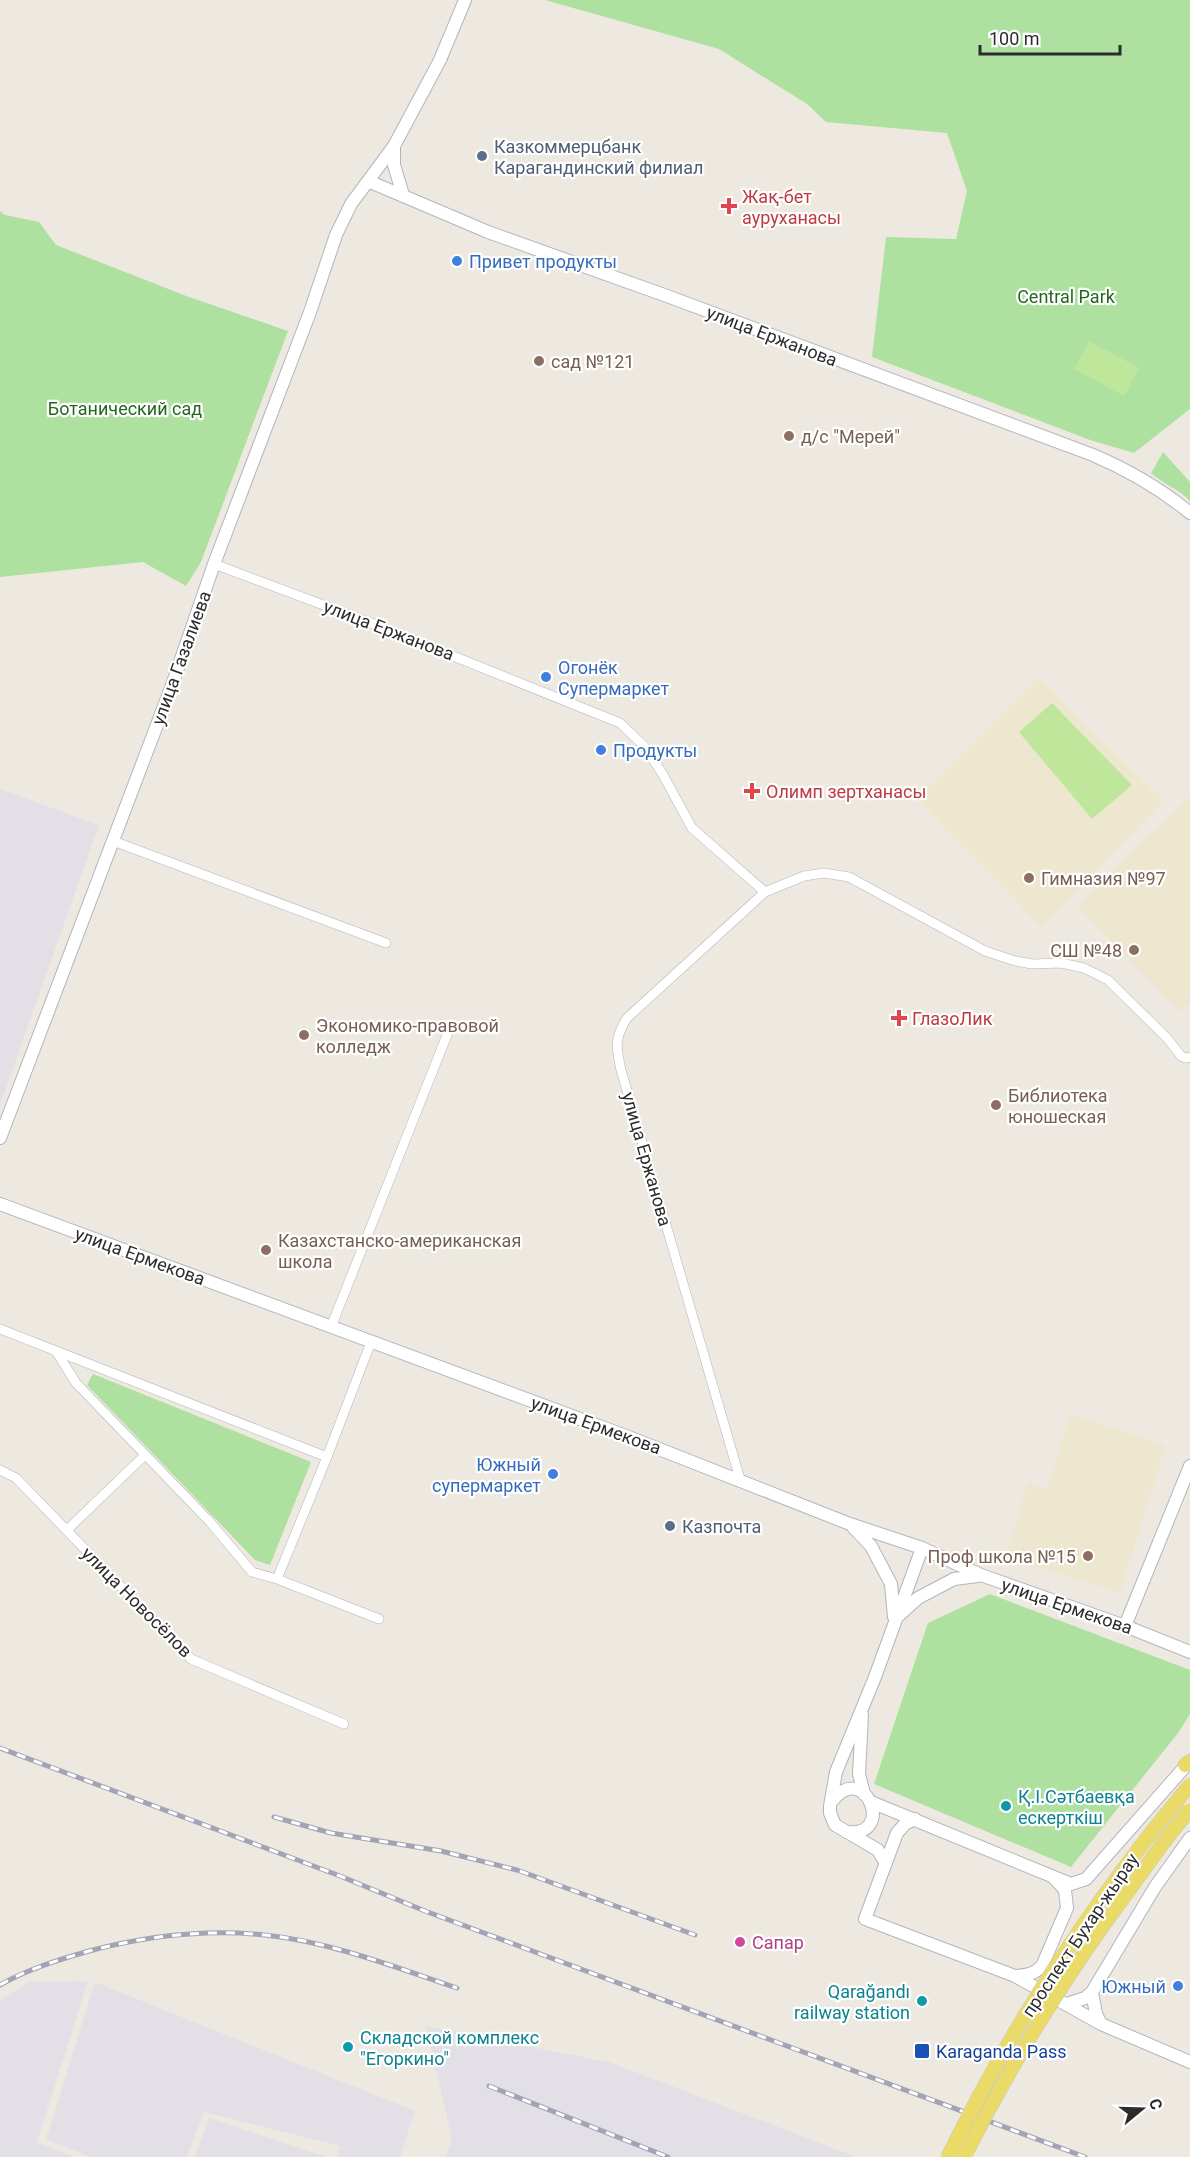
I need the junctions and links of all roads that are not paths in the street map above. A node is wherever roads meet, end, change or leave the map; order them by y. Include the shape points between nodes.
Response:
1 (465, 0) edge
2 (394, 146) junction
3 (368, 181) junction
4 (403, 195) junction
5 (1190, 513) edge
6 (214, 564) junction
7 (113, 841) junction
8 (765, 892) junction
9 (386, 943) dead end
10 (451, 1025) dead end
11 (1190, 1057) edge
12 (0, 1138) edge
13 (0, 1204) edge
14 (331, 1327) junction
15 (0, 1329) edge
16 (371, 1342) junction
17 (56, 1351) junction
18 (145, 1455) junction
19 (327, 1456) junction
20 (1190, 1466) edge
21 (0, 1470) edge
22 (740, 1479) junction
23 (850, 1524) junction
24 (67, 1530) junction
25 (922, 1548) junction
26 (981, 1575) junction
27 (277, 1579) junction
28 (379, 1619) dead end
29 (894, 1620) junction
30 (1125, 1626) junction
31 (1190, 1652) edge
32 (863, 1705) junction
33 (344, 1724) dead end
34 (1188, 1763) edge
35 (1190, 1785) edge
36 (868, 1798) junction
37 (833, 1800) junction
38 (1190, 1810) edge
39 (915, 1819) junction
40 (846, 1832) junction
41 (1190, 1838) edge
42 (885, 1862) junction
43 (1053, 1878) junction
44 (1042, 1966) junction
45 (1015, 1976) junction
46 (1092, 1992) junction
47 (1053, 1996) junction
48 (1067, 2004) junction
49 (1101, 2024) junction
50 (1190, 2062) edge
51 (948, 2157) edge
52 (964, 2157) edge

1 - 2 main road, улица Газалиева via 440,60
2 - 3 main road, улица Газалиева
2 - 4 main road via 394,165
3 - 4 main road, улица Ержанова
3 - 6 main road, улица Газалиева via 336,235
4 - 5 main road, улица Ержанова via 488,232 1083,451 1129,471
6 - 7 main road, улица Газалиева
6 - 8 street, улица Ержанова via 620,723 644,746 692,828
7 - 9 street
7 - 12 main road, улица Газалиева
8 - 11 street, улица Ержанова via 804,876 824,873 849,877 985,951 1032,964 1061,963 1084,968 1108,980 1181,1056
8 - 22 street, улица Ержанова via 627,1018 618,1033 616,1048
10 - 14 street
13 - 14 main road, улица Ермекова
14 - 16 main road, улица Ермекова
15 - 17 street
16 - 19 street
16 - 22 main road, улица Ермекова
17 - 18 street via 76,1383
17 - 19 street
18 - 24 street, улица Новосёлов
18 - 27 street via 252,1572
19 - 27 street
20 - 30 main road
21 - 24 street, улица Новосёлов via 16,1478
22 - 23 main road, улица Ермекова
23 - 25 main road, улица Ермекова
23 - 29 main road via 872,1546 891,1584
24 - 33 street, улица Новосёлов via 191,1659
25 - 26 main road, улица Ермекова
25 - 29 main road
26 - 29 main road via 954,1579 918,1598
26 - 30 main road, улица Ермекова
27 - 28 street
29 - 32 main road
30 - 31 main road, улица Ермекова
32 - 36 main road via 859,1774
32 - 37 main road via 836,1772
34 - 43 main road via 1086,1879 1071,1884
35 - 51 main road, проспект Бухар-жырау, bridge via 1123,1869 1046,1981
36 - 37 main road via 847,1790
36 - 39 main road
36 - 40 main road via 873,1816 870,1822 860,1831
37 - 40 main road via 831,1819
38 - 52 main road, проспект Бухар-жырау, bridge via 1068,1975 1022,2049
39 - 42 main road via 897,1833
39 - 43 main road
40 - 42 main road via 878,1850
41 - 46 main road via 1155,1887
42 - 45 main road via 865,1919
43 - 44 main road via 1065,1890 1067,1908
44 - 45 main road via 1028,1975
44 - 47 main road
45 - 47 main road
46 - 48 main road
46 - 49 main road
47 - 48 main road
48 - 49 main road
49 - 50 main road

